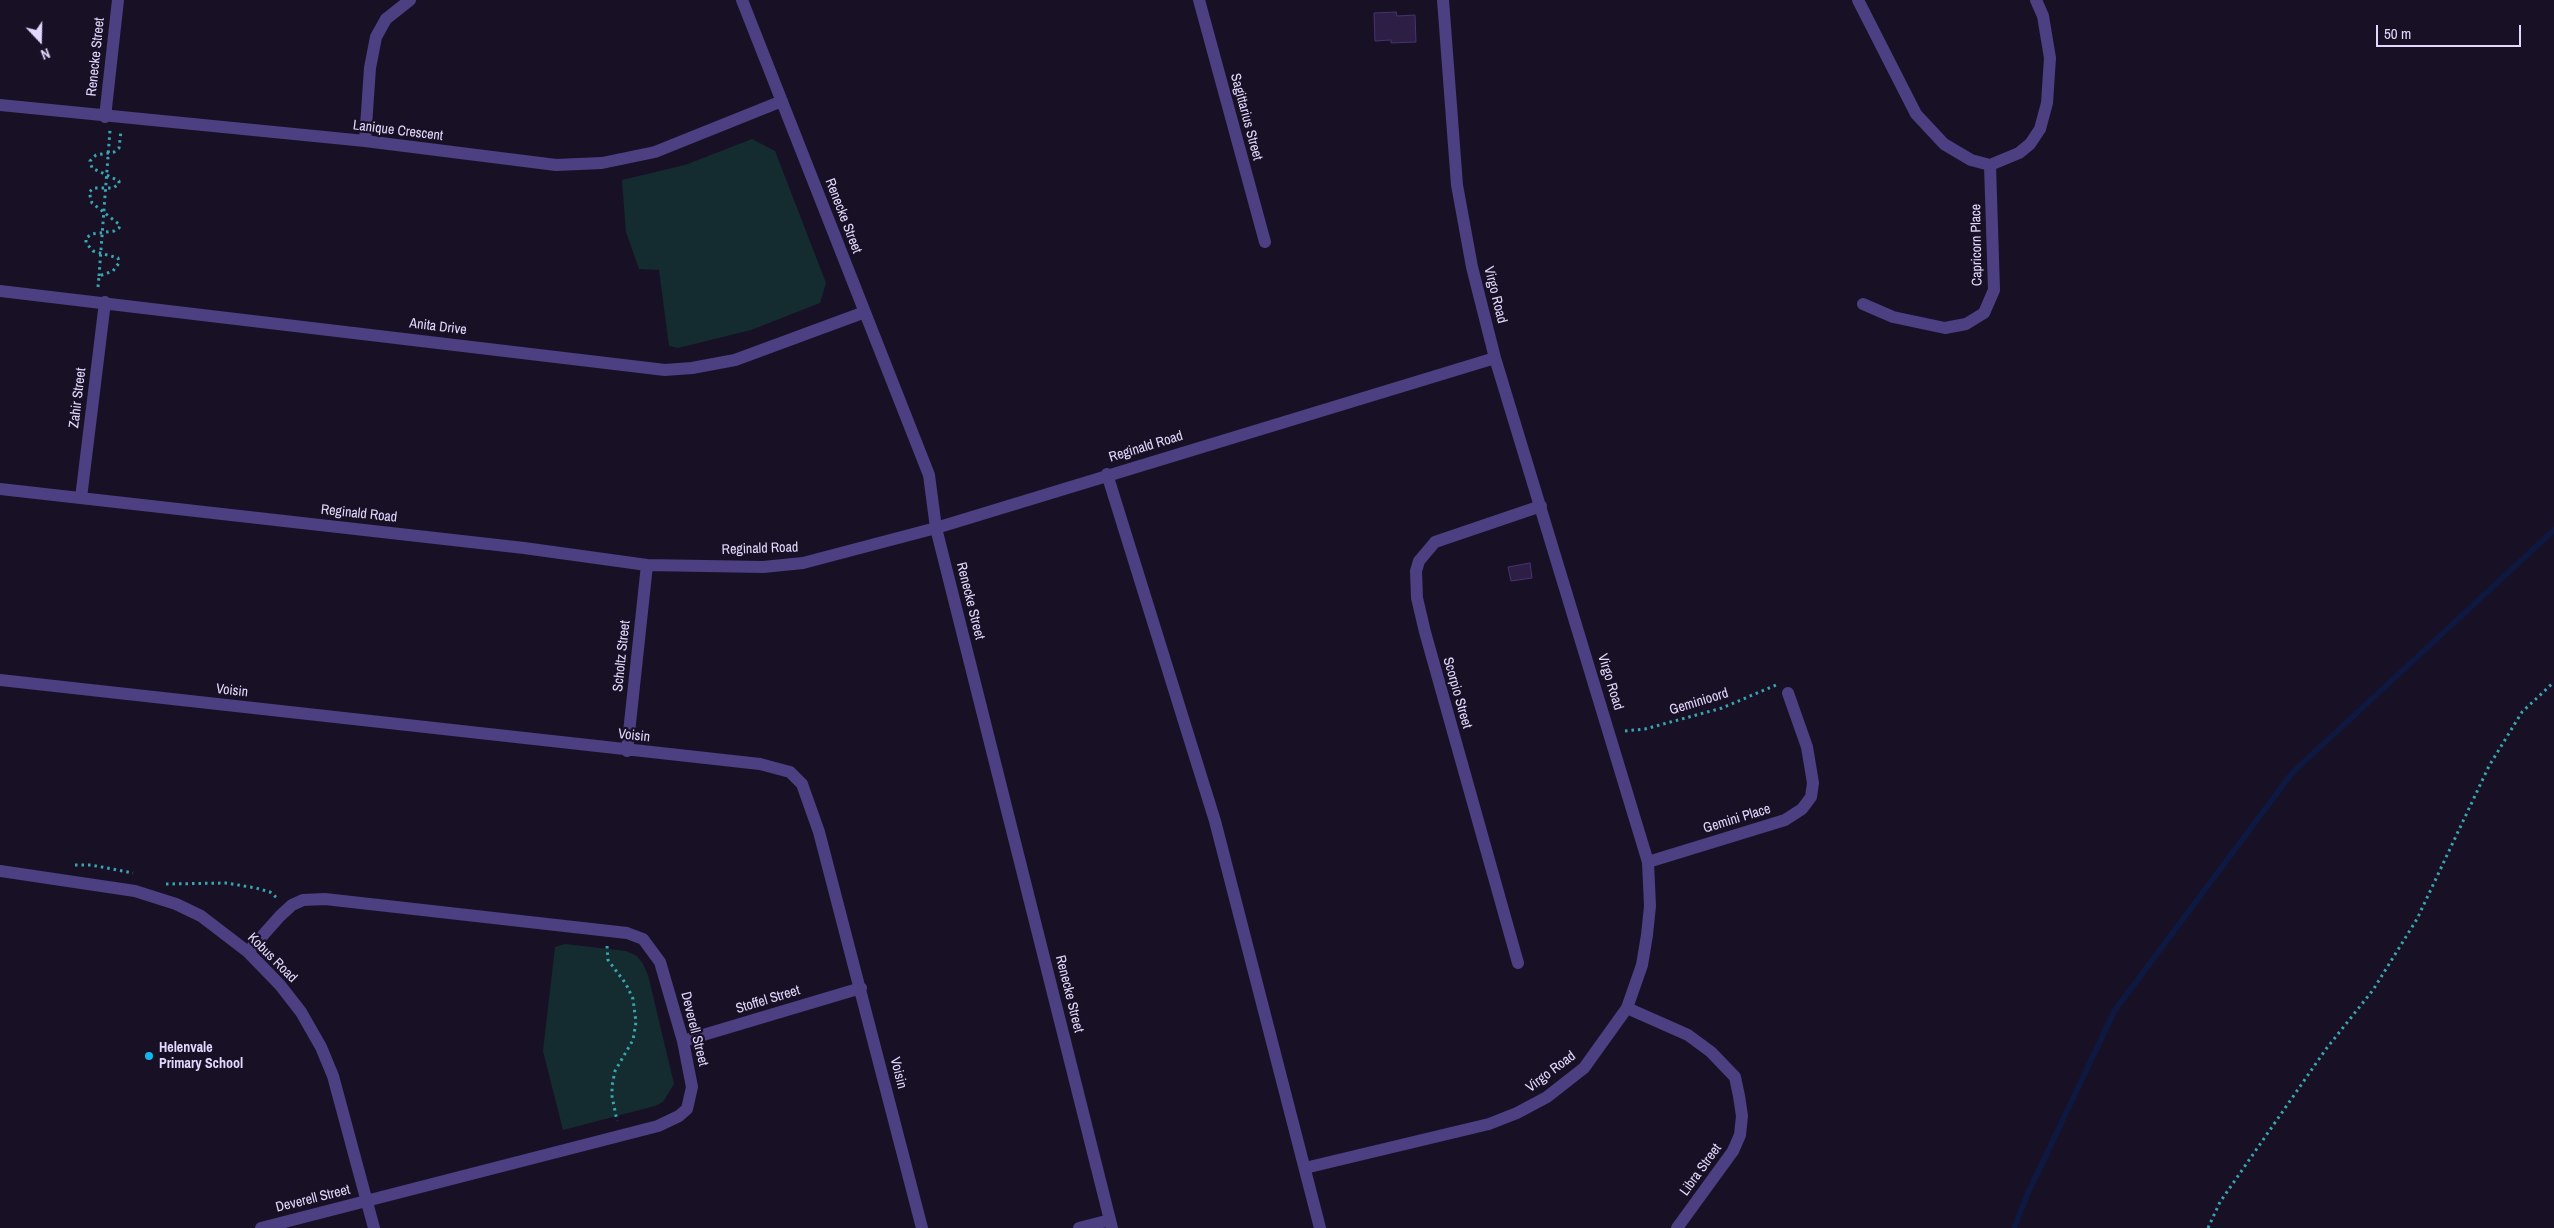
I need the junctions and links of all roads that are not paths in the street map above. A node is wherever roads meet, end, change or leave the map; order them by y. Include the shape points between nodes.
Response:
1 (118, 0) edge
2 (410, 0) edge
3 (742, 0) edge
4 (1199, 0) edge
5 (1443, 0) edge
6 (1858, 0) edge
7 (2036, 0) edge
8 (782, 101) junction
9 (0, 105) edge
10 (112, 117) junction
11 (365, 141) junction
12 (1990, 165) junction
13 (1265, 242) dead end
14 (0, 291) edge
15 (101, 302) junction
16 (1863, 304) dead end
17 (865, 312) junction
18 (1495, 358) junction
19 (1107, 474) junction
20 (0, 489) edge
21 (81, 498) junction
22 (1541, 506) junction
23 (936, 528) junction
24 (647, 565) junction
25 (0, 680) edge
26 (1788, 693) road end
27 (626, 751) junction
28 (1648, 862) junction
29 (0, 871) edge
30 (248, 952) junction
31 (1518, 963) dead end
32 (861, 988) junction
33 (1627, 1008) junction
34 (684, 1041) junction
35 (1304, 1168) junction
36 (367, 1201) junction
37 (1111, 1224) edge
38 (262, 1228) edge
39 (374, 1228) edge
40 (922, 1228) edge
41 (1079, 1228) edge
42 (1320, 1228) edge
43 (1677, 1228) edge

1 - 10 street, Renecke Street
2 - 11 street via 386,19 376,37 370,68
3 - 8 street, Renecke Street
4 - 13 street, Sagittarius Street
5 - 18 street, Virgo Road via 1458,185 1472,267
6 - 12 street via 1916,114 1944,144 1971,160
7 - 12 street via 2043,16 2050,58 2047,103 2030,144 2019,153
8 - 11 street, Lanique Crescent via 655,152 602,162 556,165
8 - 17 street, Renecke Street
9 - 10 street, Lanique Crescent
10 - 11 street, Lanique Crescent
12 - 16 street, Capricorn Place via 1994,290 1984,313 1966,324 1938,327 1893,316
14 - 15 street, Anita Drive
15 - 17 street, Anita Drive via 665,370 735,360
15 - 21 street, Zahir Street
17 - 23 street, Renecke Street via 929,475
18 - 19 street, Reginald Road
18 - 22 street, Virgo Road
19 - 23 street, Reginald Road
19 - 35 street via 1215,821
20 - 21 street, Reginald Road
21 - 24 street, Reginald Road
22 - 28 street, Virgo Road
22 - 31 street, Scorpio Street via 1435,542 1419,561 1416,571 1417,598 1425,632
23 - 24 street, Reginald Road via 803,563 763,567
23 - 37 street, Renecke Street
24 - 27 street, Scholtz Street
25 - 27 street, Voisin
26 - 28 street, Gemini Place via 1807,747 1814,783 1811,797 1802,808 1785,820
27 - 32 street, Voisin via 760,764 790,772 802,784 819,832
28 - 33 street, Virgo Road via 1650,906 1647,935 1642,965
29 - 30 street, Kobus Road via 135,891 176,904 201,916
30 - 34 street, Deverell Street via 280,916 303,900 325,899 627,933 643,939 654,950
30 - 36 street, Kobus Road via 296,1005 321,1047 336,1084
32 - 34 street, Stoffel Street
32 - 40 street, Voisin
33 - 35 street, Virgo Road via 1584,1068 1547,1097 1517,1113 1489,1124
33 - 43 street, Libra Street via 1688,1035 1712,1052 1735,1077 1740,1096 1740,1135 1734,1152
34 - 36 street, Deverell Street via 692,1087 687,1109 670,1121
35 - 42 street
36 - 38 street, Deverell Street
36 - 39 street, Kobus Road
37 - 41 street

